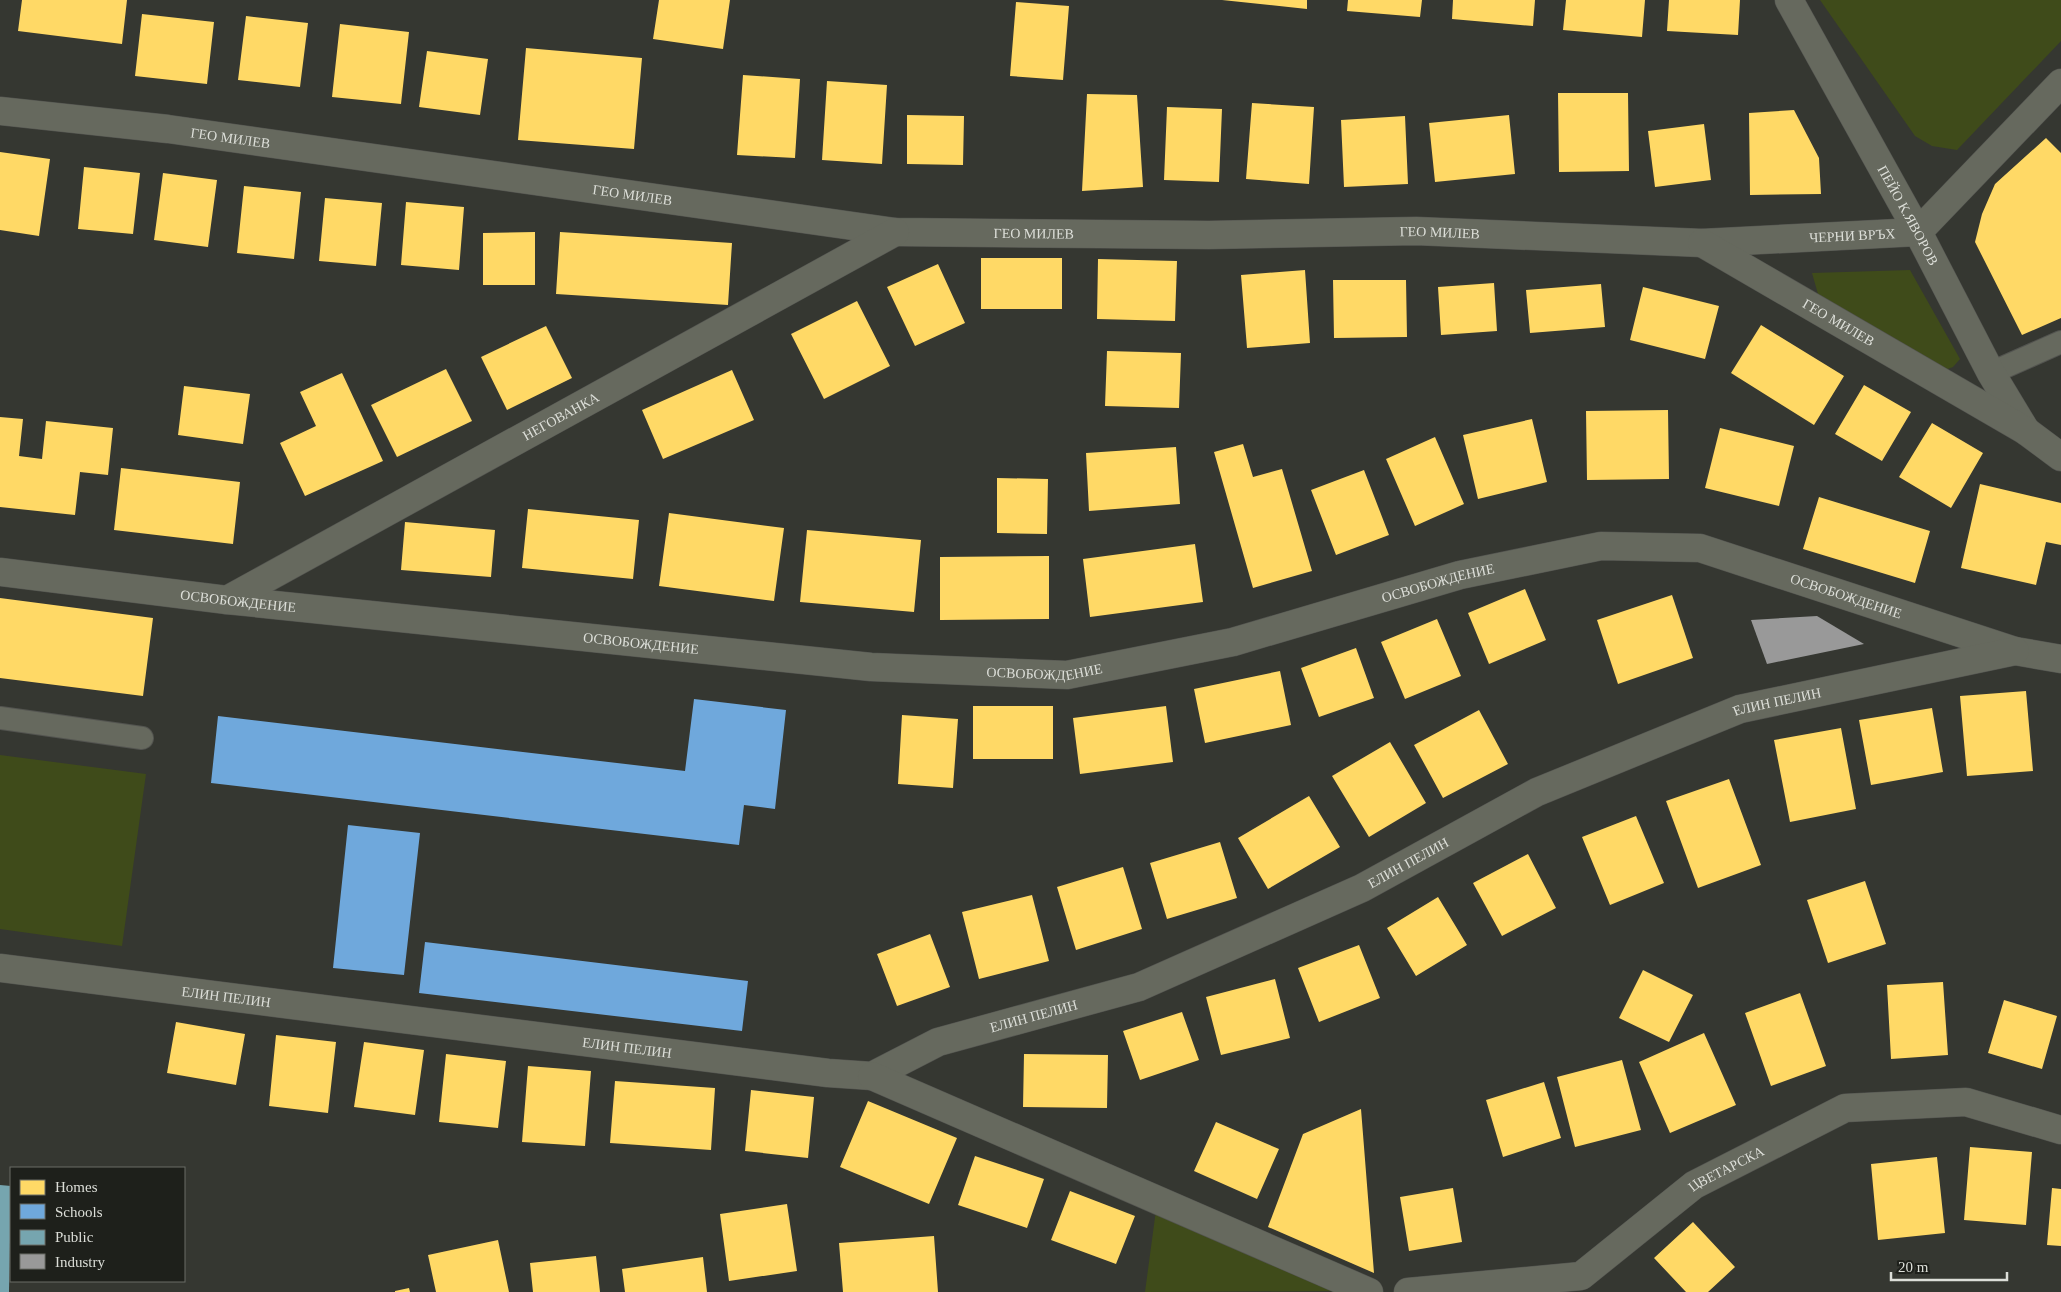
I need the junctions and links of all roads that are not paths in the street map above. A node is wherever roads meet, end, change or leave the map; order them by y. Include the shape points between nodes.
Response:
1 (1789, 0) edge
2 (2061, 83) edge
3 (0, 112) edge
4 (895, 232) junction
5 (1918, 232) junction
6 (1702, 243) junction
7 (2061, 342) edge
8 (1991, 373) junction
9 (2026, 431) junction
10 (2061, 457) edge
11 (0, 572) edge
12 (227, 600) junction
13 (2015, 651) junction
14 (2061, 660) edge
15 (0, 718) edge
16 (142, 738) dead end
17 (0, 968) edge
18 (872, 1076) junction
19 (2061, 1130) edge
20 (1369, 1292) edge
21 (1408, 1292) edge

1 - 5 street, ПЕЙО К.ЯВОРОВ
2 - 5 street
3 - 4 street, ГЕО МИЛЕВ via 168,129
4 - 6 street, ГЕО МИЛЕВ via 1209,235 1416,230
4 - 12 street, НЕГОВАНКА
5 - 6 street, ЧЕРНИ ВРЪХ
5 - 8 street, ПЕЙО К.ЯВОРОВ
6 - 9 street, ГЕО МИЛЕВ
7 - 8 lane
8 - 9 street, ПЕЙО К.ЯВОРОВ
9 - 10 street, ГЕО МИЛЕВ
11 - 12 street, ОСВОБОЖДЕНИЕ
12 - 13 street, ОСВОБОЖДЕНИЕ via 871,667 1067,674 1234,642 1460,575 1601,546 1700,548
13 - 14 street, ОСВОБОЖДЕНИЕ
13 - 18 street, ЕЛИН ПЕЛИН via 1740,709 1537,792 1362,888 1140,987 938,1042
15 - 16 lane
17 - 18 street, ЕЛИН ПЕЛИН
18 - 20 street
19 - 21 street, ЦВЕТАРСКА via 1966,1102 1845,1108 1694,1185 1581,1276

